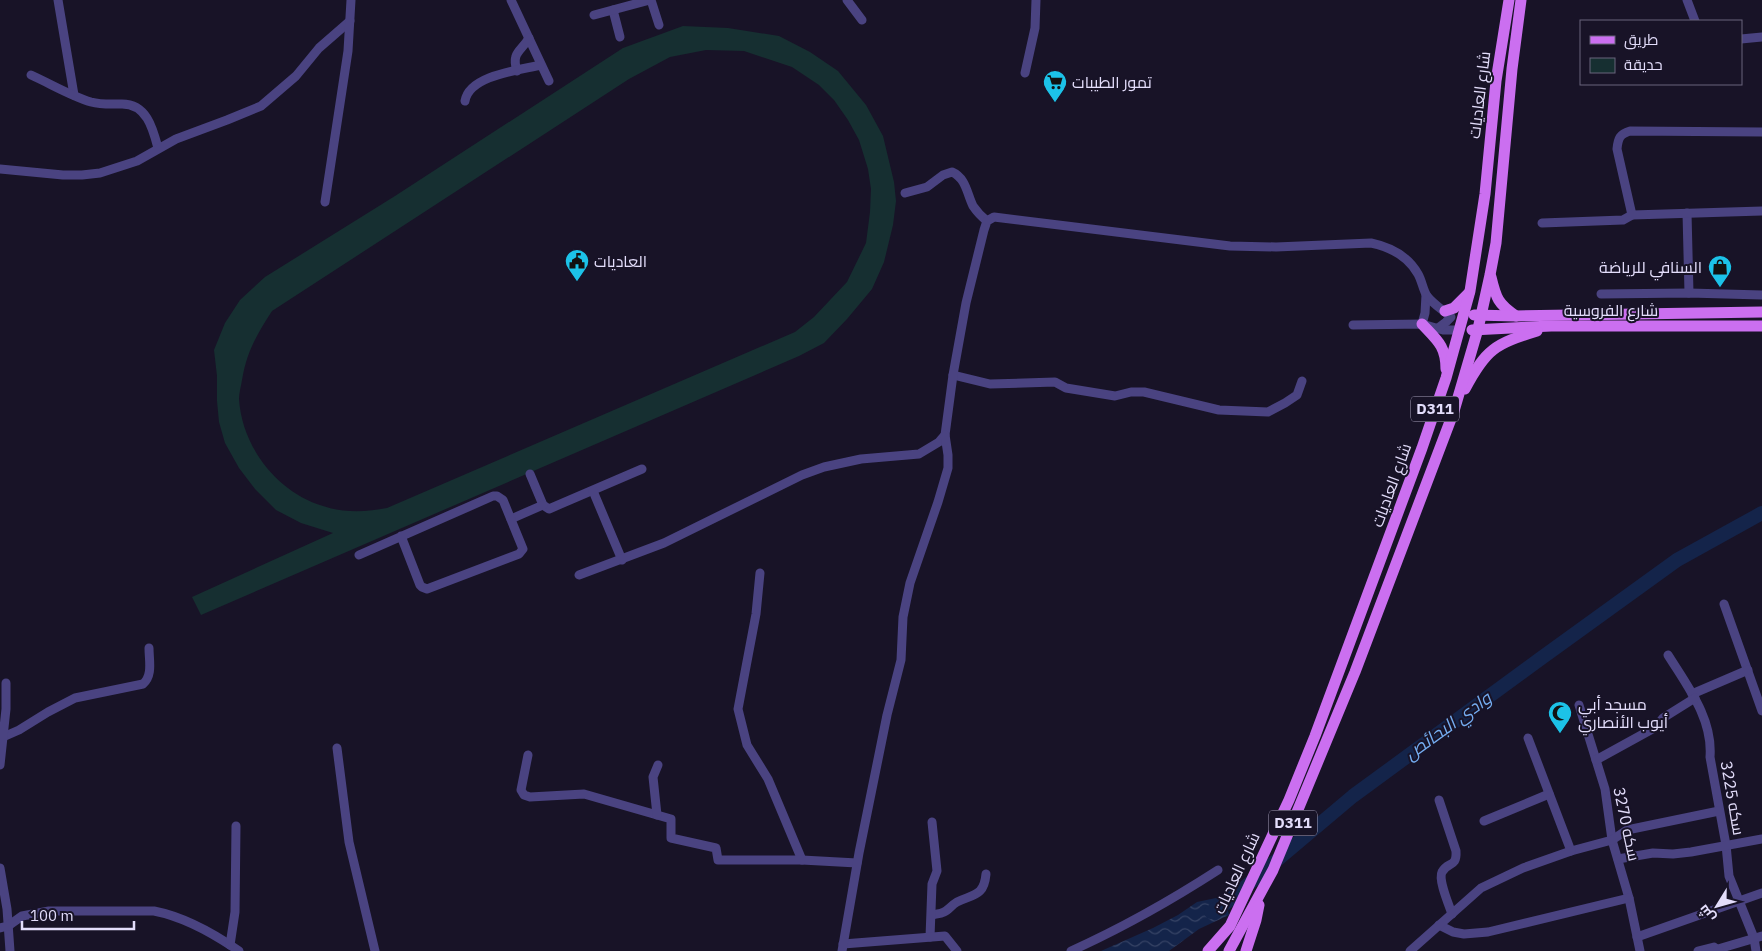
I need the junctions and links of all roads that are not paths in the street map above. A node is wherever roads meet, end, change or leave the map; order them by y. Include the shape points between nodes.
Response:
1 (58, 0) edge
2 (351, 0) edge
3 (511, 0) edge
4 (650, 0) edge
5 (847, 0) edge
6 (1036, 0) edge
7 (1510, 0) edge
8 (1521, 0) edge
9 (1687, 0) edge
10 (613, 10) junction
11 (594, 15) dead end
12 (350, 20) junction
13 (862, 20) dead end
14 (1695, 20) edge
15 (659, 25) dead end
16 (620, 37) dead end
17 (1762, 37) edge
18 (529, 38) junction
19 (1742, 39) edge
20 (541, 65) junction
21 (517, 71) junction
22 (1025, 73) dead end
23 (31, 75) dead end
24 (549, 81) dead end
25 (74, 95) junction
26 (465, 101) dead end
27 (1762, 132) edge
28 (158, 148) junction
29 (0, 169) edge
30 (905, 193) dead end
31 (325, 202) dead end
32 (1762, 211) edge
33 (1687, 213) junction
34 (1632, 215) junction
35 (987, 222) junction
36 (1542, 223) dead end
37 (1490, 275) junction
38 (1470, 291) junction
39 (1689, 293) junction
40 (1601, 294) dead end
41 (1426, 295) junction
42 (1762, 295) edge
43 (1762, 312) edge
44 (1448, 314) junction
45 (1481, 314) junction
46 (1465, 315) junction
47 (1516, 316) junction
48 (1422, 324) junction
49 (1353, 326) dead end
50 (1551, 326) junction
51 (1762, 326) edge
52 (1438, 328) junction
53 (1478, 329) junction
54 (1460, 330) junction
55 (953, 375) junction
56 (1446, 378) junction
57 (1302, 380) dead end
58 (1454, 411) junction
59 (945, 435) junction
60 (642, 469) dead end
61 (530, 474) dead end
62 (593, 491) junction
63 (543, 506) junction
64 (512, 519) junction
65 (401, 536) junction
66 (359, 555) dead end
67 (622, 560) junction
68 (760, 572) dead end
69 (579, 575) dead end
70 (1724, 604) dead end
71 (149, 648) dead end
72 (1668, 655) dead end
73 (1748, 670) junction
74 (6, 683) dead end
75 (1694, 696) junction
76 (1579, 705) dead end
77 (1762, 711) edge
78 (3, 737) junction
79 (1528, 738) dead end
80 (337, 748) dead end
81 (528, 755) dead end
82 (1596, 760) junction
83 (0, 765) edge
84 (658, 765) dead end
85 (1549, 794) junction
86 (1440, 800) dead end
87 (1719, 811) junction
88 (657, 815) junction
89 (1484, 820) dead end
90 (932, 822) dead end
91 (236, 826) dead end
92 (1762, 839) edge
93 (1612, 840) junction
94 (1726, 845) junction
95 (1571, 851) junction
96 (1618, 859) junction
97 (802, 860) junction
98 (857, 863) junction
99 (0, 868) edge
100 (1218, 870) dead end
101 (986, 874) dead end
102 (1762, 893) edge
103 (1260, 896) junction
104 (1629, 898) junction
105 (1738, 901) junction
106 (1452, 914) junction
107 (932, 915) junction
108 (1439, 925) junction
109 (4, 927) edge
110 (930, 937) junction
111 (1637, 937) junction
112 (1758, 937) edge
113 (230, 945) junction
114 (842, 947) edge
115 (1214, 949) edge
116 (1718, 950) edge
117 (10, 951) edge
118 (239, 951) edge
119 (375, 951) edge
120 (957, 951) edge
121 (1071, 951) edge
122 (1229, 951) edge
123 (1246, 951) edge
124 (1410, 951) edge
125 (1640, 951) edge
126 (1698, 951) edge
127 (1756, 951) edge

1 - 25 street
2 - 12 street
3 - 18 street
4 - 10 street
4 - 15 street
5 - 13 street
6 - 22 street via 1035,28
7 - 38 main road, شارع العاديات / D311 via 1496,81 1485,194
8 - 37 main road, شارع العاديات / D311
9 - 14 street
10 - 11 street
10 - 16 street
12 - 28 street via 296,76 261,106
12 - 31 street
17 - 19 street
18 - 20 street
18 - 21 street via 516,54
20 - 21 street
20 - 24 street
21 - 26 street via 476,84
23 - 25 street
25 - 28 street via 91,102 125,104 139,109 147,116
27 - 34 street via 1622,133 1618,149
28 - 29 street via 136,161 100,173 62,175
30 - 35 street via 927,187 952,172 964,183 973,206
32 - 33 street
33 - 34 street
33 - 39 street
34 - 36 street via 1623,220
35 - 41 street via 998,217 1230,246 1371,243 1393,250 1408,261
35 - 55 street via 966,303
37 - 45 main road, شارع العاديات / D311
37 - 47 main road via 1496,298
38 - 44 main road
38 - 46 main road, شارع العاديات / D311
39 - 40 street
39 - 42 street
41 - 44 street
41 - 48 street
43 - 47 main road, شارع الفروسية
44 - 46 street
44 - 48 street
44 - 52 street via 1446,322
45 - 46 main road, شارع الفروسية
45 - 47 main road, شارع الفروسية
45 - 53 main road, شارع العاديات / D311
46 - 54 main road, شارع العاديات / D311
48 - 49 street
48 - 52 street
48 - 56 main road via 1444,349
50 - 51 main road, شارع الفروسية
50 - 53 main road, شارع الفروسية
50 - 58 main road via 1511,339 1490,352
52 - 54 street
53 - 54 main road, شارع الفروسية
53 - 58 main road, شارع العاديات / D311
54 - 56 main road, شارع العاديات / D311
55 - 57 street via 990,384 1055,382 1066,388 1114,396 1144,392 1219,410 1268,412 1297,395
55 - 59 street
56 - 115 main road, شارع العاديات / D311 via 1289,800 1230,926
58 - 103 main road, شارع العاديات / D311 via 1358,664
59 - 67 street via 919,454 861,459 802,475 664,543
59 - 98 street via 948,468 902,617 900,660
60 - 62 street
61 - 63 street
62 - 63 street via 549,509
62 - 67 street
63 - 64 street
64 - 65 street via 503,500 493,496
64 - 65 street via 522,547 521,553 427,590 422,587
65 - 66 street
67 - 69 street
68 - 97 street via 756,614 738,709 747,744 768,779
70 - 73 street
71 - 78 street via 150,672 143,684 75,698
72 - 75 street, سكه 3225
73 - 75 street
73 - 77 street
74 - 78 street
75 - 82 street via 1663,718 1656,727
75 - 87 street, سكه 3225 via 1709,732
76 - 82 street, سكه 3270
78 - 83 street
79 - 85 street
80 - 119 street via 348,842
81 - 88 street via 521,790 524,795 584,794
82 - 93 street, سكه 3270 via 1605,788
84 - 88 street via 653,777
85 - 89 street
85 - 95 street
86 - 106 street via 1457,859 1441,874
87 - 93 street via 1627,830
87 - 94 street, سكه 3225
88 - 97 street via 671,819 671,838 716,848 718,860
90 - 107 street via 937,872 932,884
91 - 113 street via 235,912
92 - 94 street
93 - 95 street
93 - 96 street, سكه 3270
94 - 96 street
94 - 105 street, سكه 3225 via 1729,876
95 - 106 street via 1523,868 1481,888
96 - 104 street, سكه 3270
97 - 98 street
98 - 114 street
99 - 109 street via 8,909
100 - 121 street via 1114,932
101 - 107 street via 981,890 971,898
102 - 105 street
103 - 122 main road, شارع العاديات / D311
103 - 123 main road
104 - 108 street via 1488,932 1464,934
104 - 111 street, سكه 3270
105 - 111 street
105 - 112 street, سكه 3225
106 - 108 street
107 - 110 street
108 - 124 street
109 - 113 street via 22,916 49,911 154,911 185,921
109 - 117 street
110 - 114 street
110 - 120 street via 945,936
111 - 125 street, سكه 3270
112 - 116 street
112 - 127 street, سكه 3225
113 - 118 street
116 - 126 street via 1714,947

